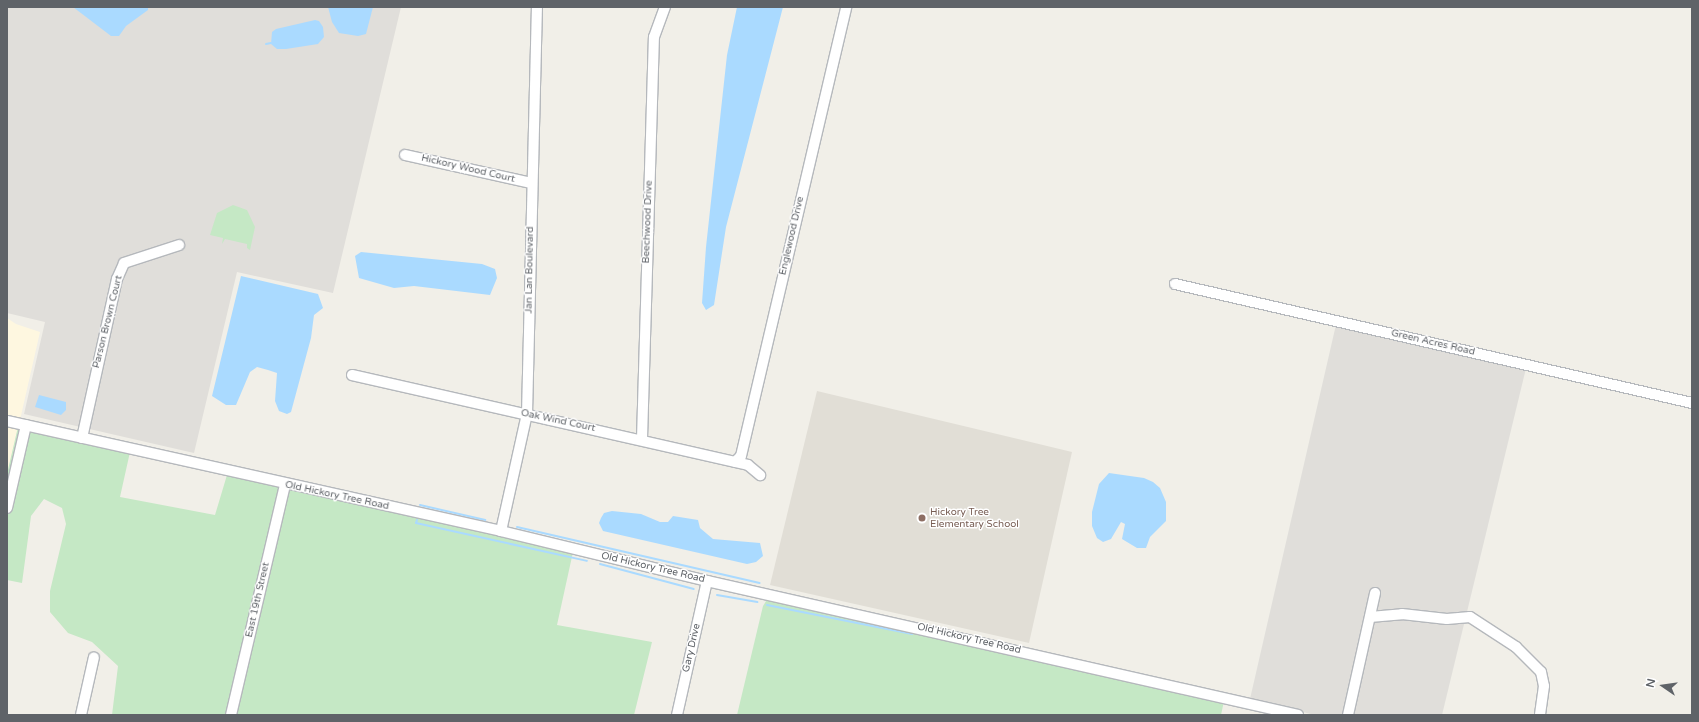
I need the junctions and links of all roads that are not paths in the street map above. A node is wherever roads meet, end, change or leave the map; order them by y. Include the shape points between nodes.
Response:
1 (537, 7) edge
2 (665, 7) edge
3 (846, 7) edge
4 (405, 155) dead end
5 (531, 183) junction
6 (179, 244) dead end
7 (1175, 284) dead end
8 (352, 375) dead end
9 (1692, 403) edge
10 (527, 414) junction
11 (7, 421) edge
12 (26, 425) junction
13 (82, 438) junction
14 (642, 439) junction
15 (735, 462) junction
16 (760, 474) dead end
17 (286, 484) junction
18 (7, 508) edge
19 (500, 531) junction
20 (708, 581) junction
21 (1375, 593) dead end
22 (1370, 618) junction
23 (94, 657) dead end
24 (81, 715) edge
25 (231, 715) edge
26 (677, 715) edge
27 (1298, 715) edge
28 (1348, 715) edge
29 (1540, 715) edge

1 - 5 street, Jan Lan Boulevard
2 - 14 street, Beechwood Drive via 654,37
3 - 15 street, Englewood Drive via 741,456
4 - 5 street, Hickory Wood Court
5 - 10 street, Jan Lan Boulevard
6 - 13 street, Parson Brown Court via 124,263 117,279
7 - 9 street, Green Acres Road
8 - 10 street, Oak Wind Court
10 - 14 street, Oak Wind Court
10 - 19 street, Jan Lan Boulevard
11 - 12 street, Old Hickory Tree Road
12 - 13 street, Old Hickory Tree Road
12 - 18 street
13 - 17 street, Old Hickory Tree Road
14 - 15 street, Oak Wind Court
15 - 16 street, Oak Wind Court via 748,465
17 - 19 street, Old Hickory Tree Road
17 - 25 street, East 19th Street
19 - 20 street, Old Hickory Tree Road
20 - 26 street, Gary Drive
20 - 27 street, Old Hickory Tree Road
21 - 22 street
22 - 28 street
22 - 29 street via 1402,614 1446,618 1470,617 1516,647 1541,672 1544,686
23 - 24 street

